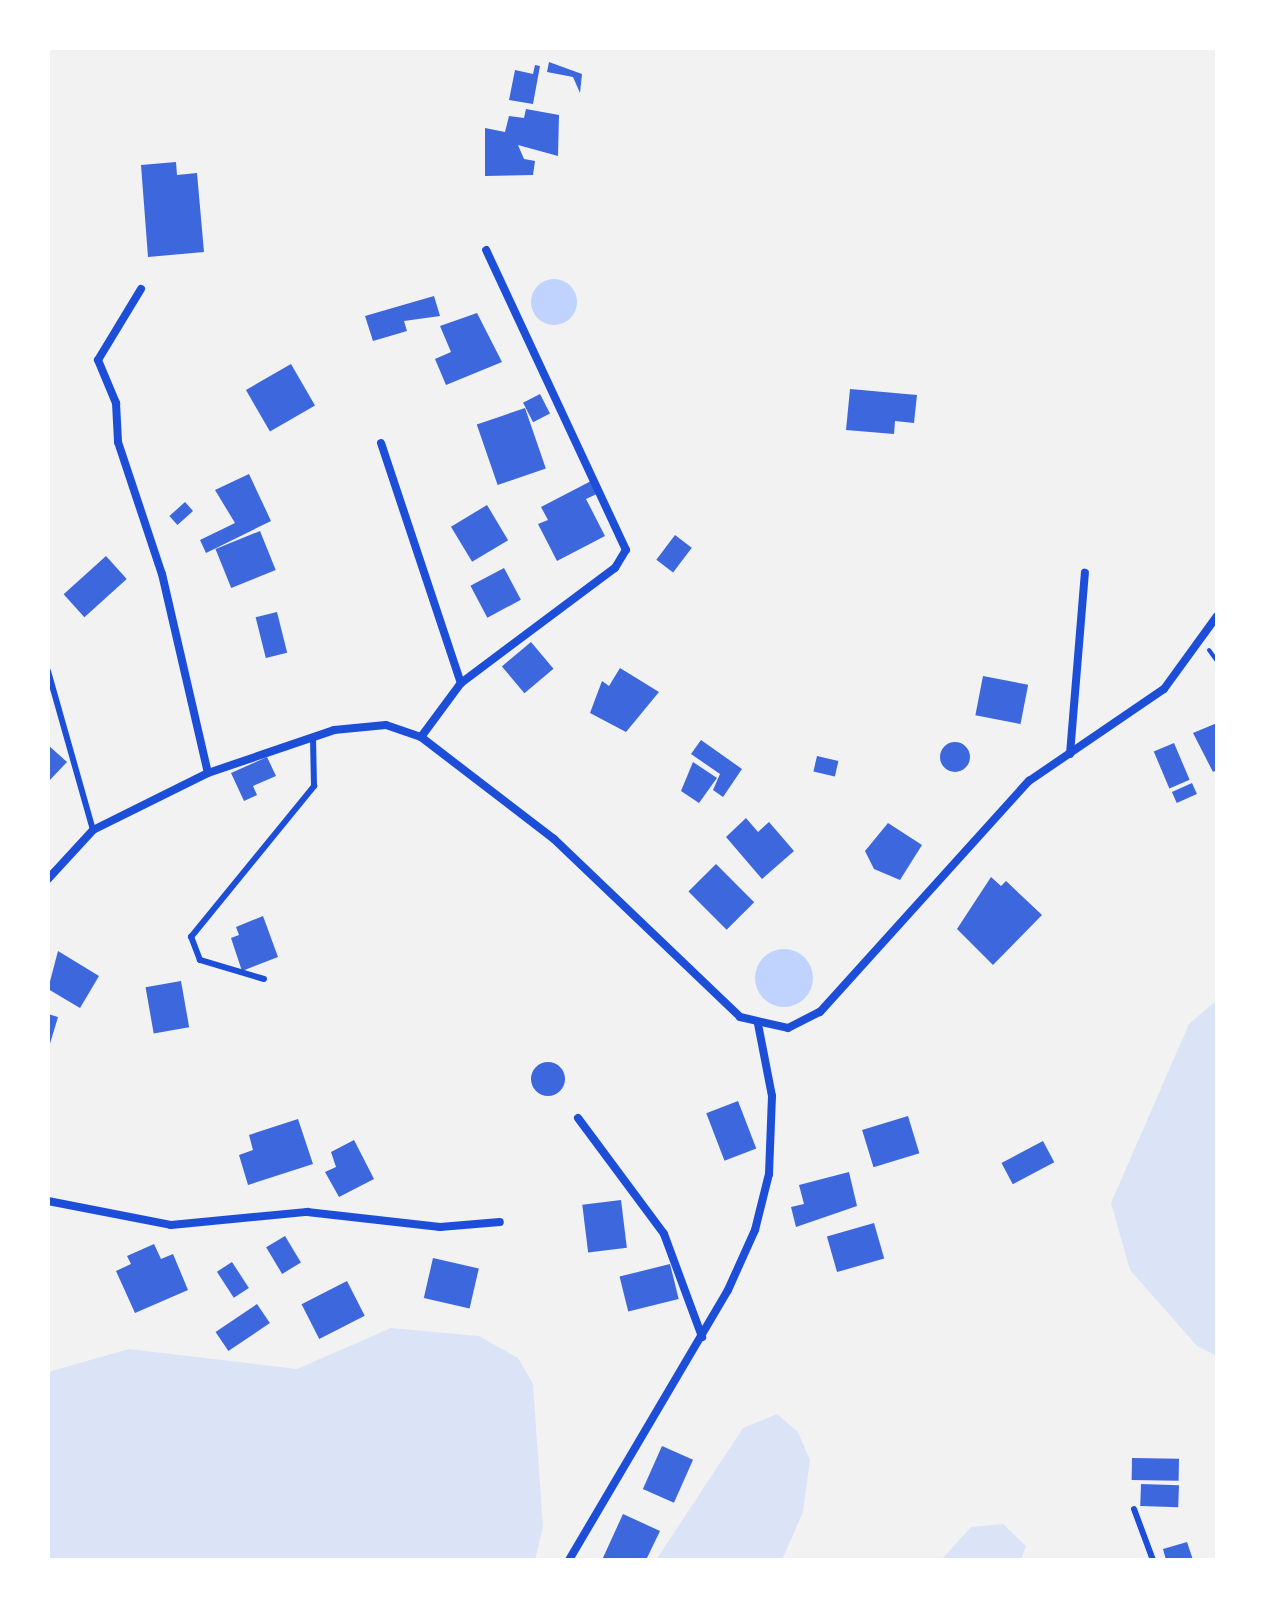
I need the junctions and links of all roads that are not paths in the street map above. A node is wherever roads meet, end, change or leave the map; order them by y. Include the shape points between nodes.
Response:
1 (486, 250) dead end
2 (141, 289) dead end
3 (381, 443) dead end
4 (1085, 573) dead end
5 (1217, 616) edge
6 (48, 671) edge
7 (461, 683) junction
8 (313, 737) junction
9 (421, 737) junction
10 (1070, 754) junction
11 (208, 773) junction
12 (93, 830) junction
13 (48, 879) edge
14 (264, 979) dead end
15 (758, 1024) junction
16 (578, 1118) dead end
17 (48, 1201) edge
18 (500, 1222) dead end
19 (702, 1337) junction
20 (1134, 1509) dead end
21 (569, 1560) edge
22 (1153, 1560) edge

1 - 7 street via 530,355 626,543 615,568
2 - 11 street via 98,360 162,574
3 - 7 street
4 - 10 street
5 - 10 street via 1164,689
6 - 12 lane
7 - 9 street
8 - 9 street via 386,725
8 - 11 street
8 - 14 lane via 314,786 191,937 200,960
9 - 15 street via 554,839 727,1006
10 - 15 street via 1029,781 820,1012 788,1028
11 - 12 street
12 - 13 street
15 - 19 street via 772,1096 765,1196
16 - 19 street via 664,1234
17 - 18 street via 171,1225 307,1212 429,1227
19 - 21 street
20 - 22 lane

